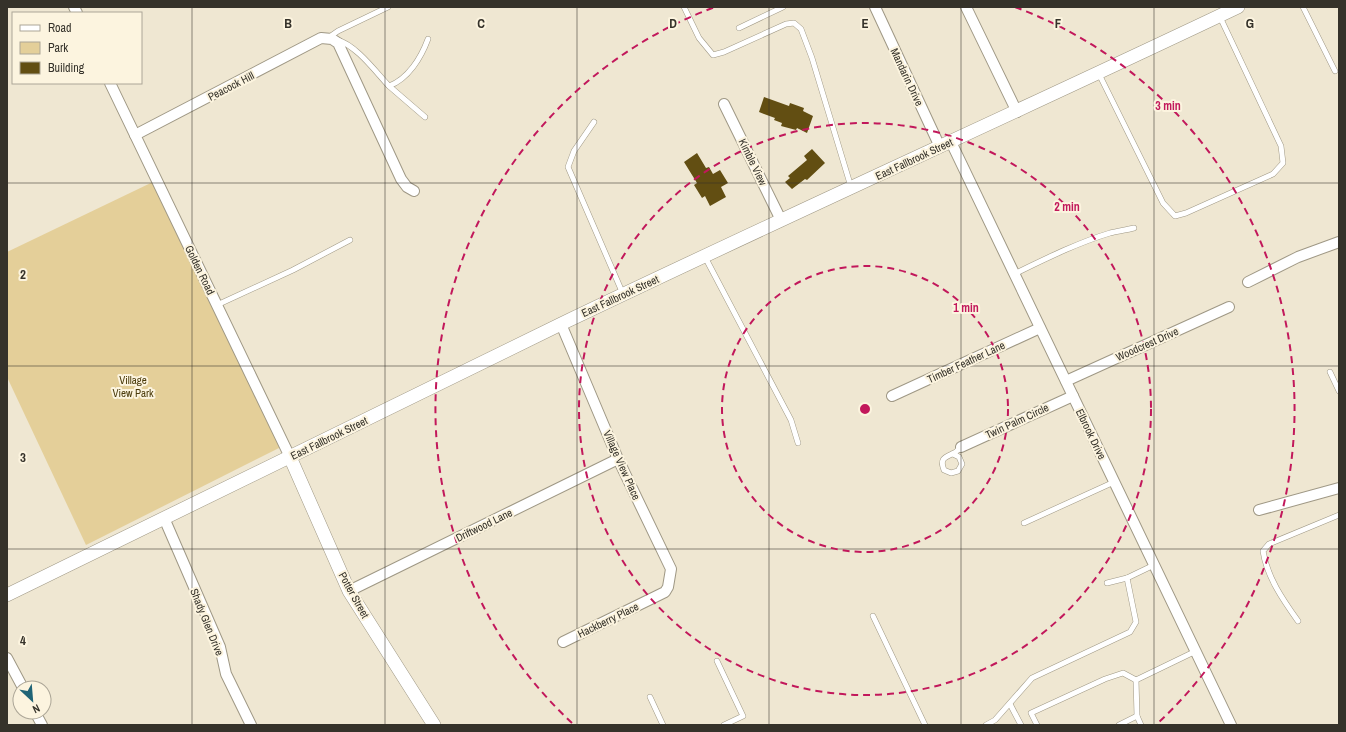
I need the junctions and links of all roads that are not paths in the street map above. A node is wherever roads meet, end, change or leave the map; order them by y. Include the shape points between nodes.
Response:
1 (388, 7) edge
2 (684, 7) edge
3 (783, 7) edge
4 (875, 7) edge
5 (966, 7) edge
6 (1238, 7) edge
7 (1303, 7) edge
8 (1220, 16) junction
9 (739, 28) dead end
10 (330, 39) junction
11 (428, 39) dead end
12 (1334, 71) dead end
13 (1098, 73) junction
14 (110, 84) edge
15 (388, 86) junction
16 (724, 104) dead end
17 (1017, 112) junction
18 (425, 117) dead end
19 (594, 122) dead end
20 (135, 134) junction
21 (946, 145) junction
22 (852, 188) junction
23 (414, 191) dead end
24 (781, 220) junction
25 (1134, 228) dead end
26 (350, 240) dead end
27 (1339, 242) edge
28 (705, 256) junction
29 (1014, 274) junction
30 (1248, 282) dead end
31 (623, 295) junction
32 (217, 305) junction
33 (1229, 307) dead end
34 (561, 324) junction
35 (1040, 328) junction
36 (1330, 372) dead end
37 (1066, 381) junction
38 (1339, 391) edge
39 (892, 396) dead end
40 (1073, 396) junction
41 (798, 443) dead end
42 (961, 447) joint
43 (953, 454) dead end
44 (290, 457) junction
45 (618, 459) junction
46 (1114, 482) junction
47 (1339, 488) edge
48 (1260, 510) dead end
49 (1339, 515) edge
50 (164, 518) junction
51 (1024, 523) dead end
52 (1154, 565) junction
53 (1127, 578) junction
54 (1107, 583) dead end
55 (349, 591) junction
56 (7, 595) edge
57 (652, 598) joint
58 (873, 616) dead end
59 (1298, 621) dead end
60 (563, 642) dead end
61 (1196, 652) junction
62 (7, 658) edge
63 (717, 661) dead end
64 (19, 680) edge
65 (1136, 680) junction
66 (650, 697) dead end
67 (1010, 704) junction
68 (1137, 716) junction
69 (251, 725) edge
70 (434, 725) edge
71 (663, 725) edge
72 (724, 725) edge
73 (925, 725) edge
74 (986, 725) edge
75 (1021, 725) edge
76 (1037, 725) edge
77 (1119, 725) edge
78 (1141, 725) edge
79 (1231, 725) edge

1 - 10 lane via 338,31
2 - 22 lane via 699,38 713,55 786,24 794,23 801,29
3 - 9 lane
4 - 21 street, Mandarin Drive
5 - 17 street
6 - 8 main road, East Fallbrook Street
7 - 12 lane
8 - 13 main road, East Fallbrook Street
8 - 13 lane via 1281,146 1283,163 1273,174 1175,216 1163,203
10 - 15 lane via 345,42 366,60
10 - 20 street, Peacock Hill via 321,38
10 - 23 street via 338,43 401,179
11 - 15 lane via 406,76
13 - 17 main road, East Fallbrook Street
14 - 20 street, Golden Road
15 - 18 lane
16 - 24 street, Kimble View
17 - 21 main road, East Fallbrook Street
19 - 31 lane via 574,151 568,167
20 - 32 street, Golden Road
21 - 22 main road, East Fallbrook Street
21 - 29 street, Elbrook Drive
22 - 24 main road, East Fallbrook Street
24 - 28 main road, East Fallbrook Street
25 - 29 lane via 1110,233 1044,259
26 - 32 lane via 294,270
27 - 30 street via 1298,257
28 - 31 main road, East Fallbrook Street
28 - 41 lane via 790,420
29 - 35 street, Elbrook Drive
31 - 34 main road, East Fallbrook Street
32 - 44 street, Golden Road
33 - 37 street, Woodcrest Drive
34 - 44 main road, East Fallbrook Street
34 - 45 street, Village View Place
35 - 37 street, Elbrook Drive
35 - 39 street, Timber Feather Lane
36 - 38 lane
37 - 40 street, Elbrook Drive
40 - 42 street, Twin Palm Circle
40 - 46 street, Elbrook Drive
42 - 43 lane
44 - 50 main road, East Fallbrook Street
44 - 55 main road, Potter Street
45 - 55 street, Driftwood Lane
45 - 57 street, Village View Place via 671,569 665,592
46 - 51 lane
46 - 52 street, Elbrook Drive
47 - 48 street
49 - 59 lane via 1269,544 1263,551 1264,561 1278,593
50 - 56 main road, East Fallbrook Street
50 - 69 street, Shady Glen Drive via 220,647 226,674
52 - 53 lane
52 - 61 street, Elbrook Drive
53 - 54 lane
53 - 67 lane via 1136,622 1130,632 1032,678
55 - 70 main road, Potter Street
57 - 60 street, Hackberry Place
58 - 73 lane
61 - 65 lane
61 - 79 street, Elbrook Drive
62 - 64 street
63 - 72 lane via 743,716
65 - 68 lane
65 - 76 lane via 1123,672 1105,678 1031,713
66 - 71 lane
67 - 74 lane via 995,720
67 - 75 lane
68 - 77 lane
68 - 78 lane

